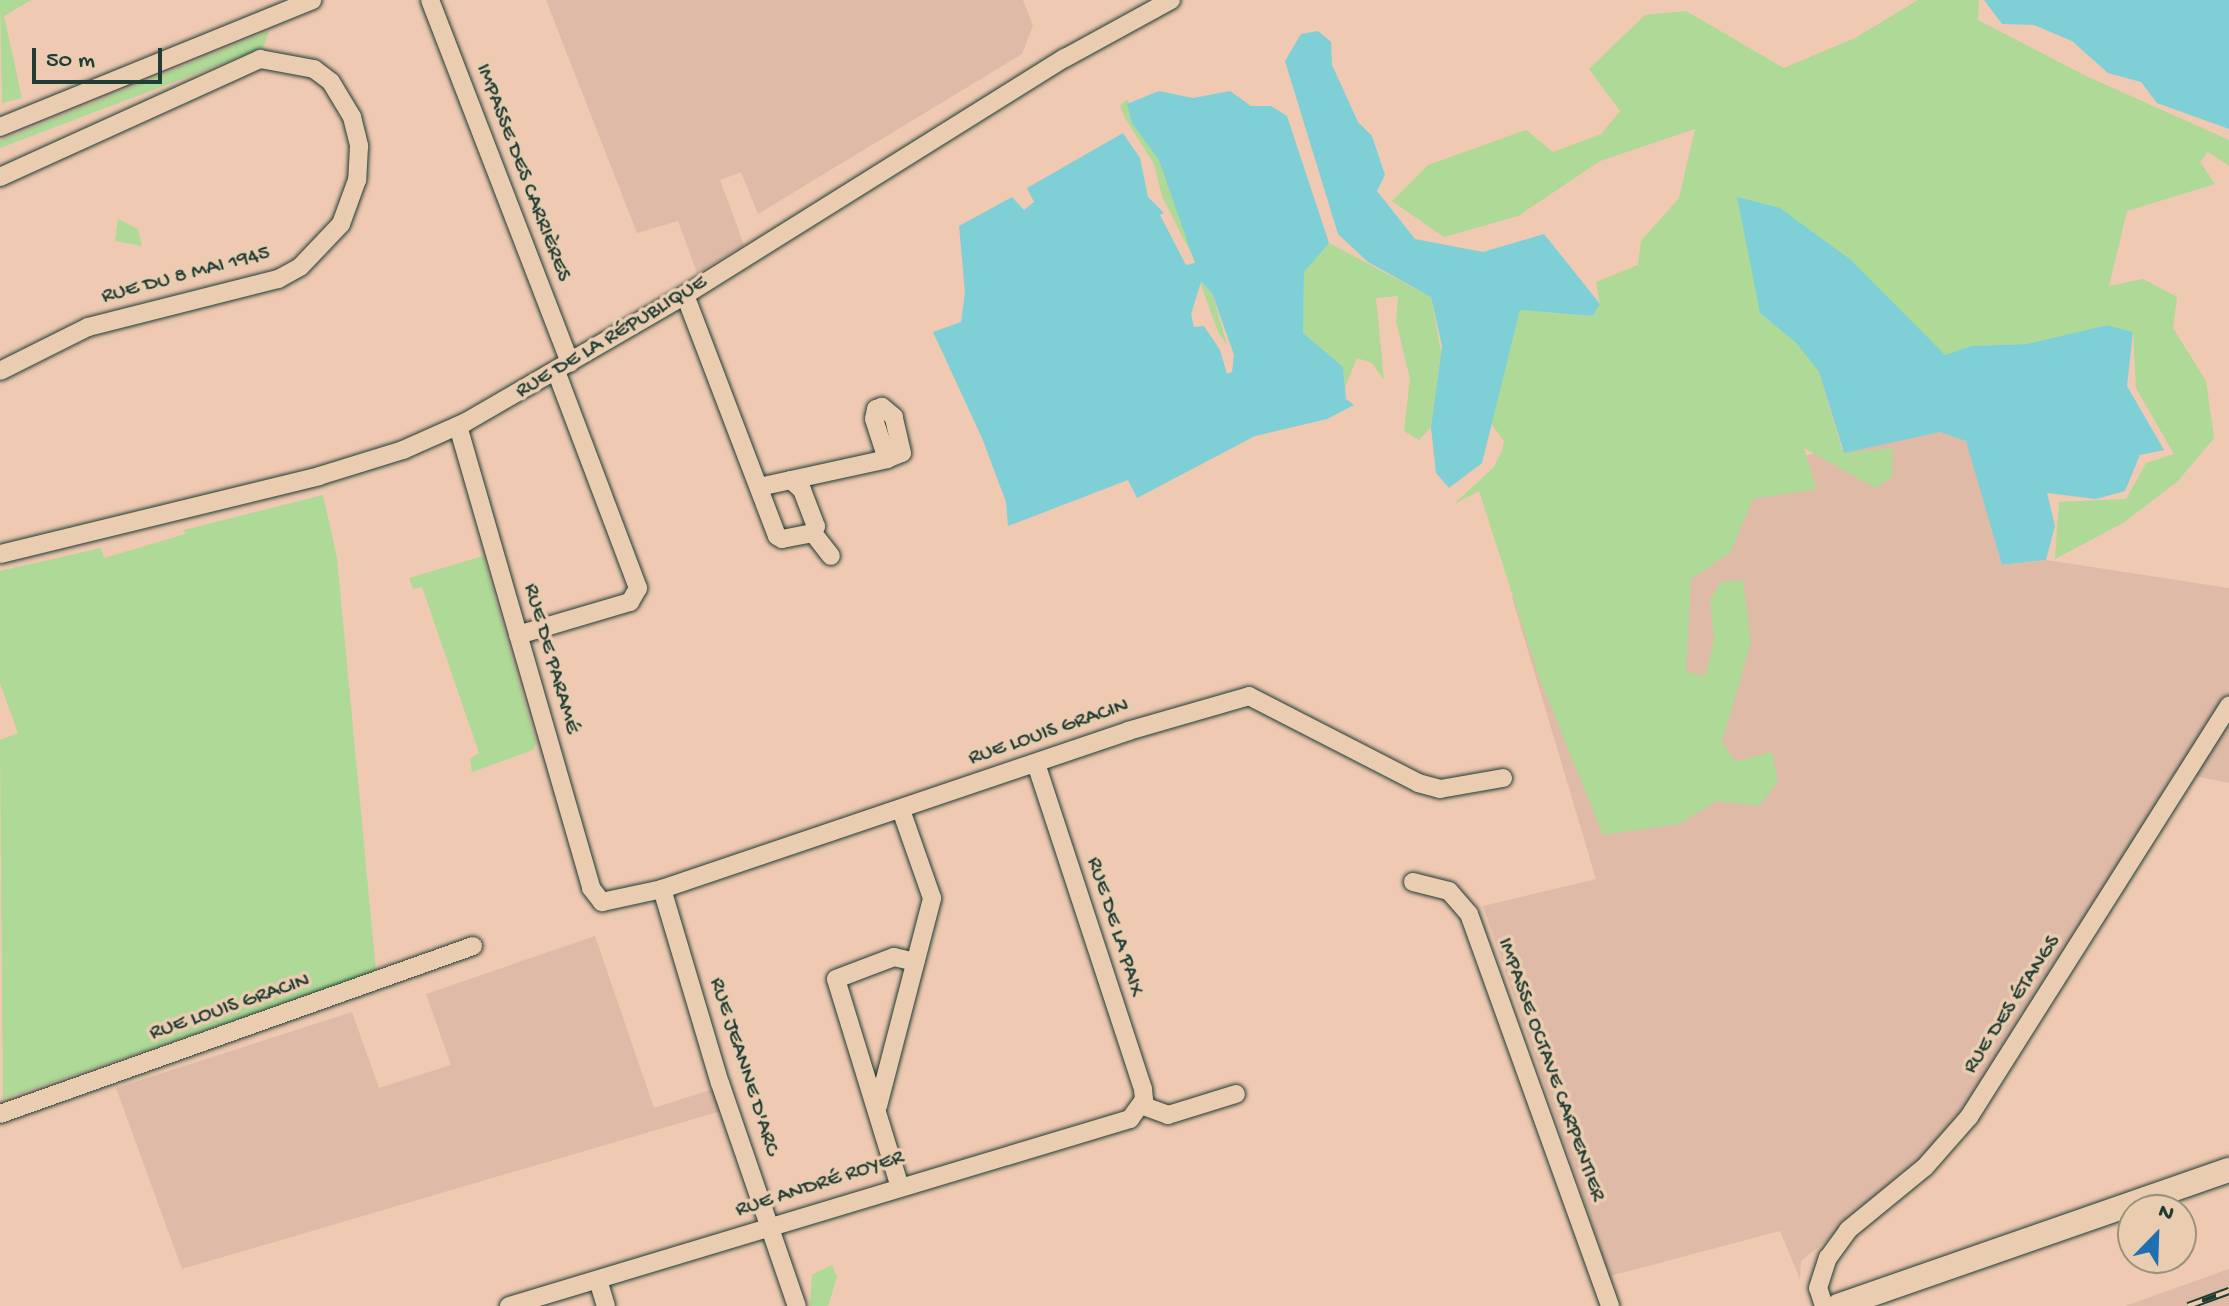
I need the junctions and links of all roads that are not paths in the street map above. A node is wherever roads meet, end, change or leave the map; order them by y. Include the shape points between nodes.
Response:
1 (312, 0) edge
2 (430, 0) edge
3 (1171, 0) edge
4 (0, 127) edge
5 (0, 177) edge
6 (685, 295) junction
7 (563, 367) junction
8 (0, 371) edge
9 (458, 426) junction
10 (887, 459) dead end
11 (791, 480) junction
12 (759, 487) junction
13 (813, 533) junction
14 (0, 554) edge
15 (831, 556) dead end
16 (518, 635) junction
17 (2229, 705) edge
18 (1036, 763) junction
19 (1503, 778) dead end
20 (901, 810) junction
21 (1413, 882) dead end
22 (662, 889) junction
23 (602, 902) joint
24 (473, 946) dead end
25 (915, 962) junction
26 (1236, 1094) dead end
27 (1141, 1105) junction
28 (878, 1106) junction
29 (0, 1114) edge
30 (2229, 1170) edge
31 (899, 1184) junction
32 (772, 1225) junction
33 (598, 1280) junction
34 (509, 1306) edge
35 (606, 1306) edge
36 (797, 1306) edge
37 (1610, 1306) edge
38 (1824, 1306) edge
39 (1838, 1306) edge

1 - 4 street
2 - 7 street, IMPASSE DES CARRIÈRES
3 - 6 street, RUE DE LA RÉPUBLIQUE via 1065,58
5 - 8 street, RUE DU 8 MAI 1945 via 260,59 314,69 331,82 352,117 359,146 357,180 341,224 300,267 278,279 88,327
6 - 7 street, RUE DE LA RÉPUBLIQUE
6 - 12 street
7 - 9 street, RUE DE LA RÉPUBLIQUE
7 - 16 street, IMPASSE DES CARRIÈRES via 638,588 630,602
9 - 14 street, RUE DE LA RÉPUBLIQUE via 319,476
9 - 16 street, RUE DE PARAMÉ
10 - 11 street
11 - 12 street
11 - 13 street via 802,490 816,526
12 - 13 street via 777,536
13 - 15 street
16 - 23 street, RUE DE PARAMÉ via 591,888
17 - 38 street, RUE DES ÉTANGS via 1969,1117 1925,1167 1848,1230 1828,1258 1818,1288
18 - 19 street, RUE LOUIS GRACIN via 1249,696 1418,783 1440,789
18 - 20 street, RUE LOUIS GRACIN
18 - 27 street, RUE DE LA PAIX via 1143,1089
20 - 22 street, RUE LOUIS GRACIN
20 - 25 street via 932,898
21 - 37 street, IMPASSE OCTAVE CARPENTIER via 1449,891 1469,914
22 - 23 street, RUE LOUIS GRACIN
22 - 32 street, RUE JEANNE D'ARC via 720,1083
24 - 29 street, RUE LOUIS GRACIN
25 - 28 street
25 - 28 street via 894,957 836,979
26 - 27 street via 1168,1115
27 - 31 street, RUE ANDRÉ ROYER via 1130,1119
28 - 31 street
30 - 39 main road
31 - 32 street, RUE ANDRÉ ROYER
32 - 33 street, RUE ANDRÉ ROYER
32 - 36 street, RUE JEANNE D'ARC
33 - 34 street, RUE ANDRÉ ROYER
33 - 35 street

